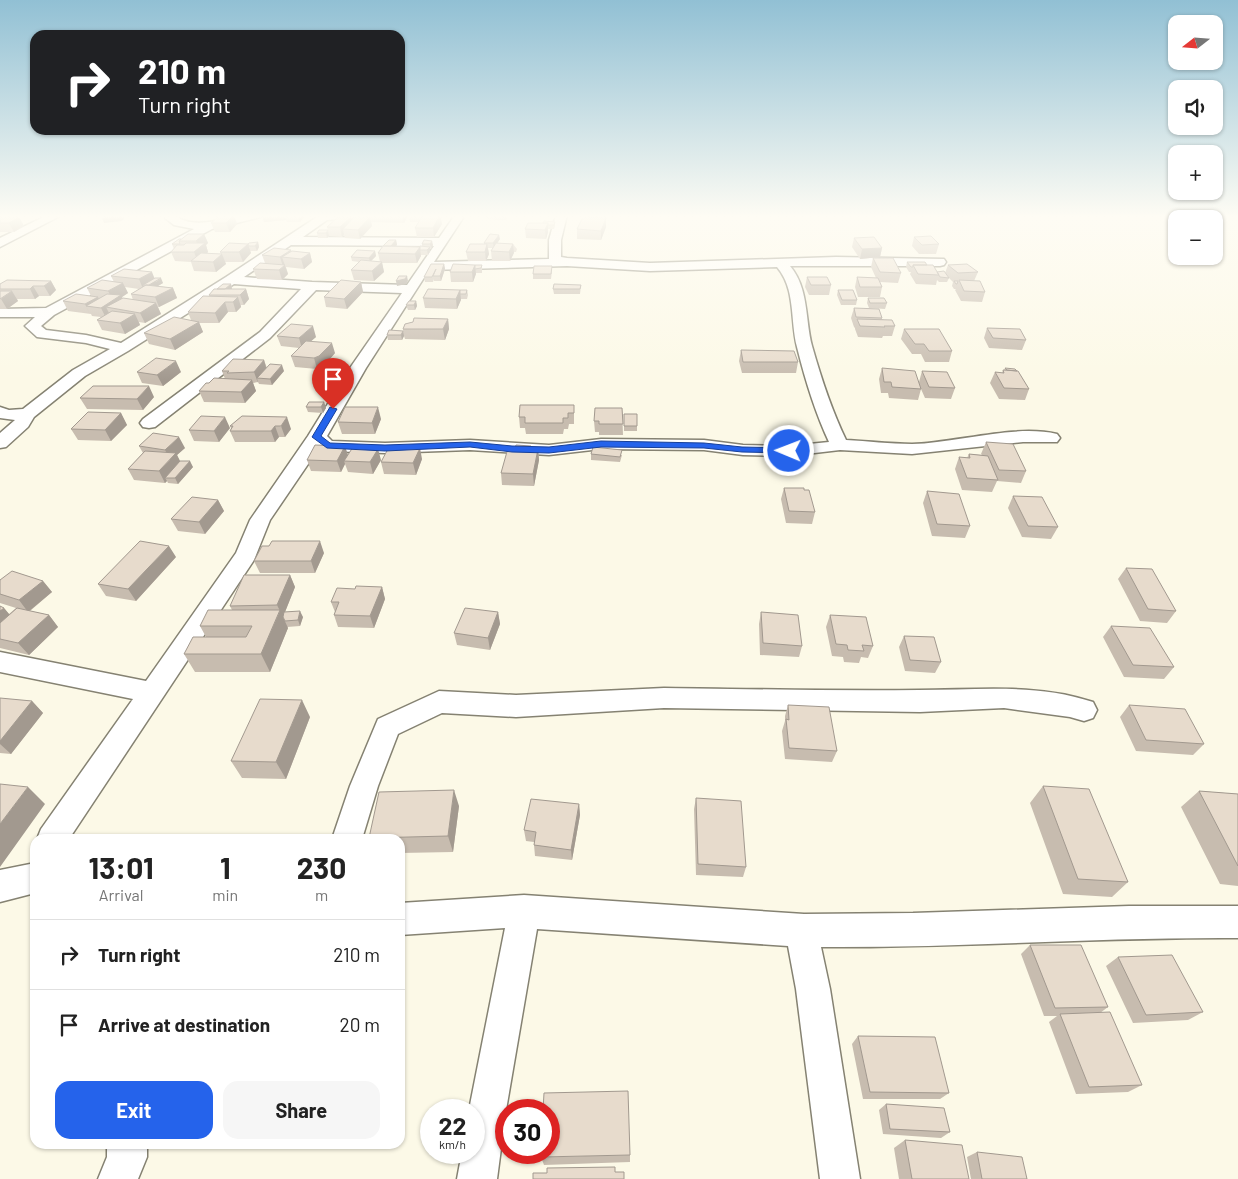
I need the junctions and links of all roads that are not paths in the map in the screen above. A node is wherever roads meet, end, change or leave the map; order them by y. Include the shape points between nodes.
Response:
1 (127, 270) edge
2 (245, 270) edge
3 (422, 270) edge
4 (786, 270) edge
5 (230, 280) junction
6 (312, 286) junction
7 (411, 289) junction
8 (49, 312) junction
9 (0, 313) edge
10 (123, 348) junction
11 (0, 412) edge
12 (26, 414) junction
13 (149, 423) dead end
14 (316, 437) junction
15 (1051, 438) dead end
16 (0, 443) edge
17 (840, 445) junction
18 (0, 662) edge
19 (152, 692) junction
20 (1084, 710) dead end
21 (55, 834) edge
22 (349, 834) edge
23 (30, 879) edge
24 (0, 886) edge
25 (524, 911) junction
26 (405, 919) edge
27 (1238, 922) edge
28 (802, 930) junction
29 (127, 1149) edge
30 (118, 1179) edge
31 (477, 1179) edge
32 (840, 1179) edge

1 - 8 street
2 - 5 street
3 - 7 street
4 - 17 street via 799,302 804,345 829,423
5 - 6 street
5 - 10 street
6 - 7 street
6 - 13 street via 265,335
7 - 14 street
8 - 9 street
8 - 10 street via 32,326 42,334 86,339
10 - 12 street via 79,373
11 - 12 street via 6,415
12 - 16 street via 22,423
14 - 17 street via 327,446 385,448 470,445 549,450 601,444 704,445 789,451
14 - 19 street via 260,520 246,555
15 - 17 street via 1023,436 912,449
18 - 19 street
19 - 21 street
20 - 22 street via 1004,698 920,701 664,698 516,706 439,702 387,727
23 - 24 street
25 - 26 street
25 - 28 street
25 - 31 street
27 - 28 street via 944,930
28 - 32 street
29 - 30 street

